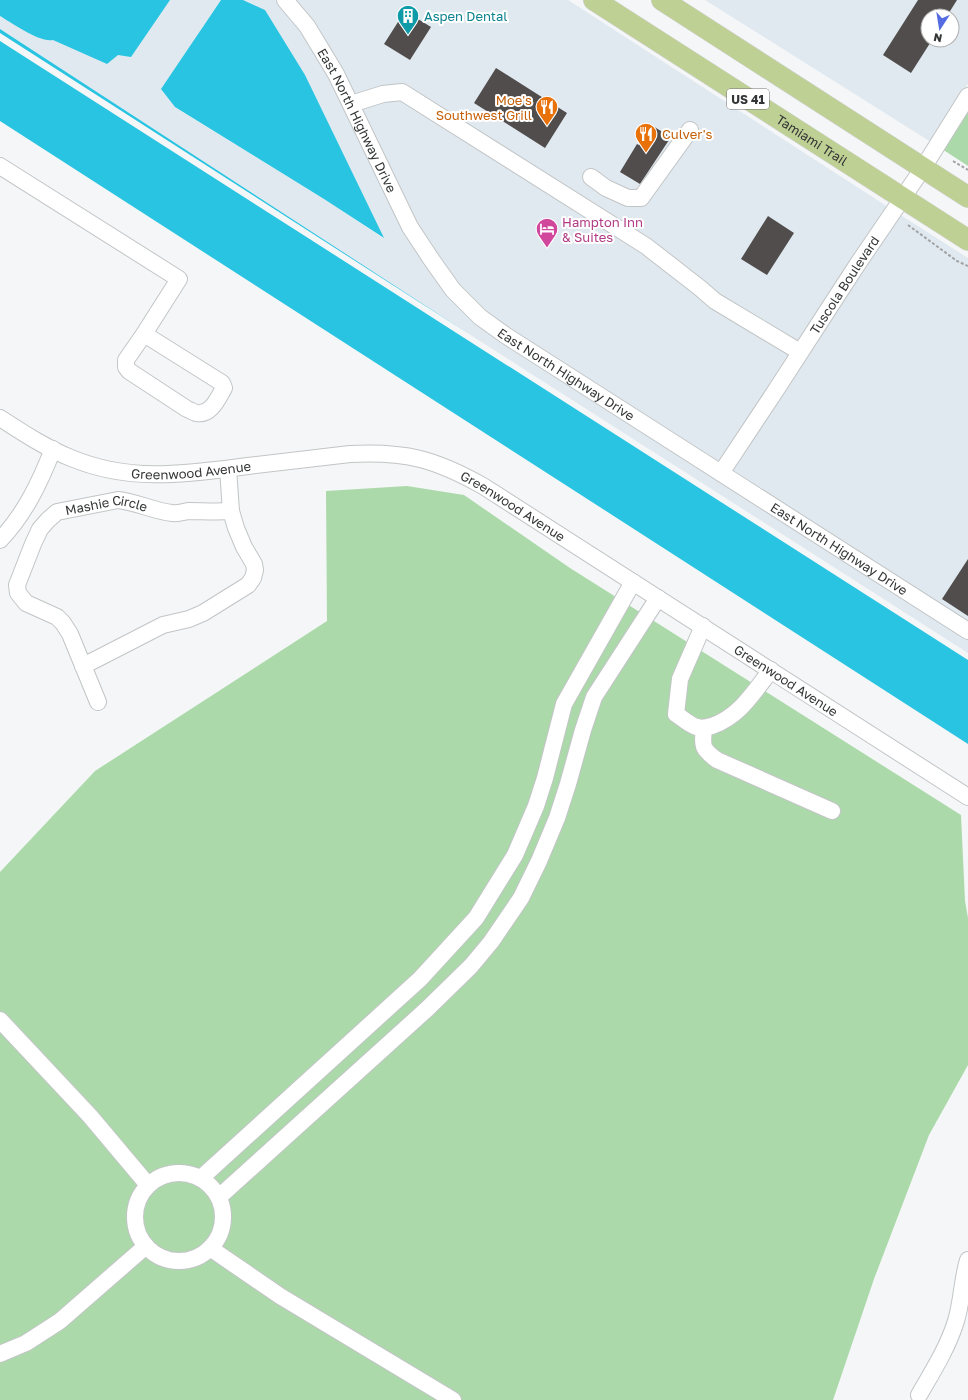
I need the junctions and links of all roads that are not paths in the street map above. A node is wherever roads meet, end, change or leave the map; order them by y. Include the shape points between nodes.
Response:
1 (284, 0) edge
2 (594, 0) edge
3 (662, 0) edge
4 (968, 96) edge
5 (351, 104) junction
6 (690, 130) dead end
7 (1, 168) edge
8 (923, 168) junction
9 (591, 177) dead end
10 (968, 197) edge
11 (902, 198) junction
12 (968, 240) edge
13 (144, 334) junction
14 (800, 352) junction
15 (0, 418) edge
16 (53, 450) junction
17 (228, 469) junction
18 (721, 473) junction
19 (231, 510) junction
20 (11, 528) junction
21 (0, 540) edge
22 (33, 544) junction
23 (633, 582) junction
24 (658, 598) junction
25 (702, 626) junction
26 (968, 632) edge
27 (83, 666) junction
28 (771, 670) junction
29 (98, 702) dead end
30 (704, 728) junction
31 (545, 778) junction
32 (568, 784) junction
33 (968, 797) edge
34 (832, 811) dead end
35 (416, 983) junction
36 (433, 1003) junction
37 (0, 1020) edge
38 (307, 1082) junction
39 (324, 1102) junction
40 (274, 1112) junction
41 (292, 1132) junction
42 (201, 1178) junction
43 (148, 1185) junction
44 (218, 1197) junction
45 (146, 1246) junction
46 (210, 1248) junction
47 (968, 1260) edge
48 (0, 1354) edge
49 (919, 1395) dead end
50 (453, 1400) edge

1 - 5 street, East North Highway Drive via 307,26
2 - 11 main road, Tamiami Trail / US 41
3 - 8 main road, US 41
4 - 8 street, Tuscola Boulevard
5 - 14 street via 383,94 402,92 646,246 715,301
5 - 18 street, East North Highway Drive via 410,227 431,259 480,317
6 - 9 street via 641,198 628,198 606,188
7 - 13 street via 179,279
8 - 10 main road, US 41
8 - 11 street, Tuscola Boulevard
11 - 12 main road, Tamiami Trail / US 41
11 - 14 street, Tuscola Boulevard
13 - 13 street via 222,383 224,388 213,407 207,412 196,413 129,371 126,360
14 - 18 street, Tuscola Boulevard
15 - 16 street, Greenwood Avenue
16 - 17 street, Greenwood Avenue via 89,465 134,474 173,475
16 - 20 street via 29,501
17 - 19 street
17 - 23 street, Greenwood Avenue via 350,454 376,453 418,458 460,473 483,486
18 - 26 street, East North Highway Drive
19 - 22 street, Mashie Circle via 187,511 174,514 118,500 57,512 40,529
19 - 27 street via 244,547 254,564 253,578 248,585 203,613 164,625
20 - 21 street
20 - 22 street
22 - 27 street, Mashie Circle via 17,585 18,593 26,603 57,617 70,634
23 - 24 street, Greenwood Avenue
23 - 31 street via 564,704
24 - 25 street, Greenwood Avenue
24 - 32 street via 594,697
25 - 28 street, Greenwood Avenue
25 - 30 street via 680,679 676,714 695,727
27 - 29 street, Mashie Circle
28 - 30 street via 742,707 723,722
28 - 33 street, Greenwood Avenue
30 - 34 street via 706,752 718,760
31 - 32 street
31 - 35 street via 515,854 476,918
32 - 36 street via 557,818 521,898 471,966
35 - 36 street
35 - 38 street
36 - 39 street
37 - 43 street via 90,1116
38 - 39 street
38 - 40 street
39 - 41 street
40 - 41 street
40 - 42 street
41 - 44 street
42 - 43 street via 173,1172 159,1176
42 - 44 street via 212,1186
43 - 45 street via 139,1196 135,1210 135,1224
44 - 46 street via 224,1214 222,1229
45 - 46 street via 161,1257 176,1261 191,1260
45 - 48 street via 60,1321 26,1343
46 - 50 street via 280,1296
47 - 49 street via 956,1321 939,1360

